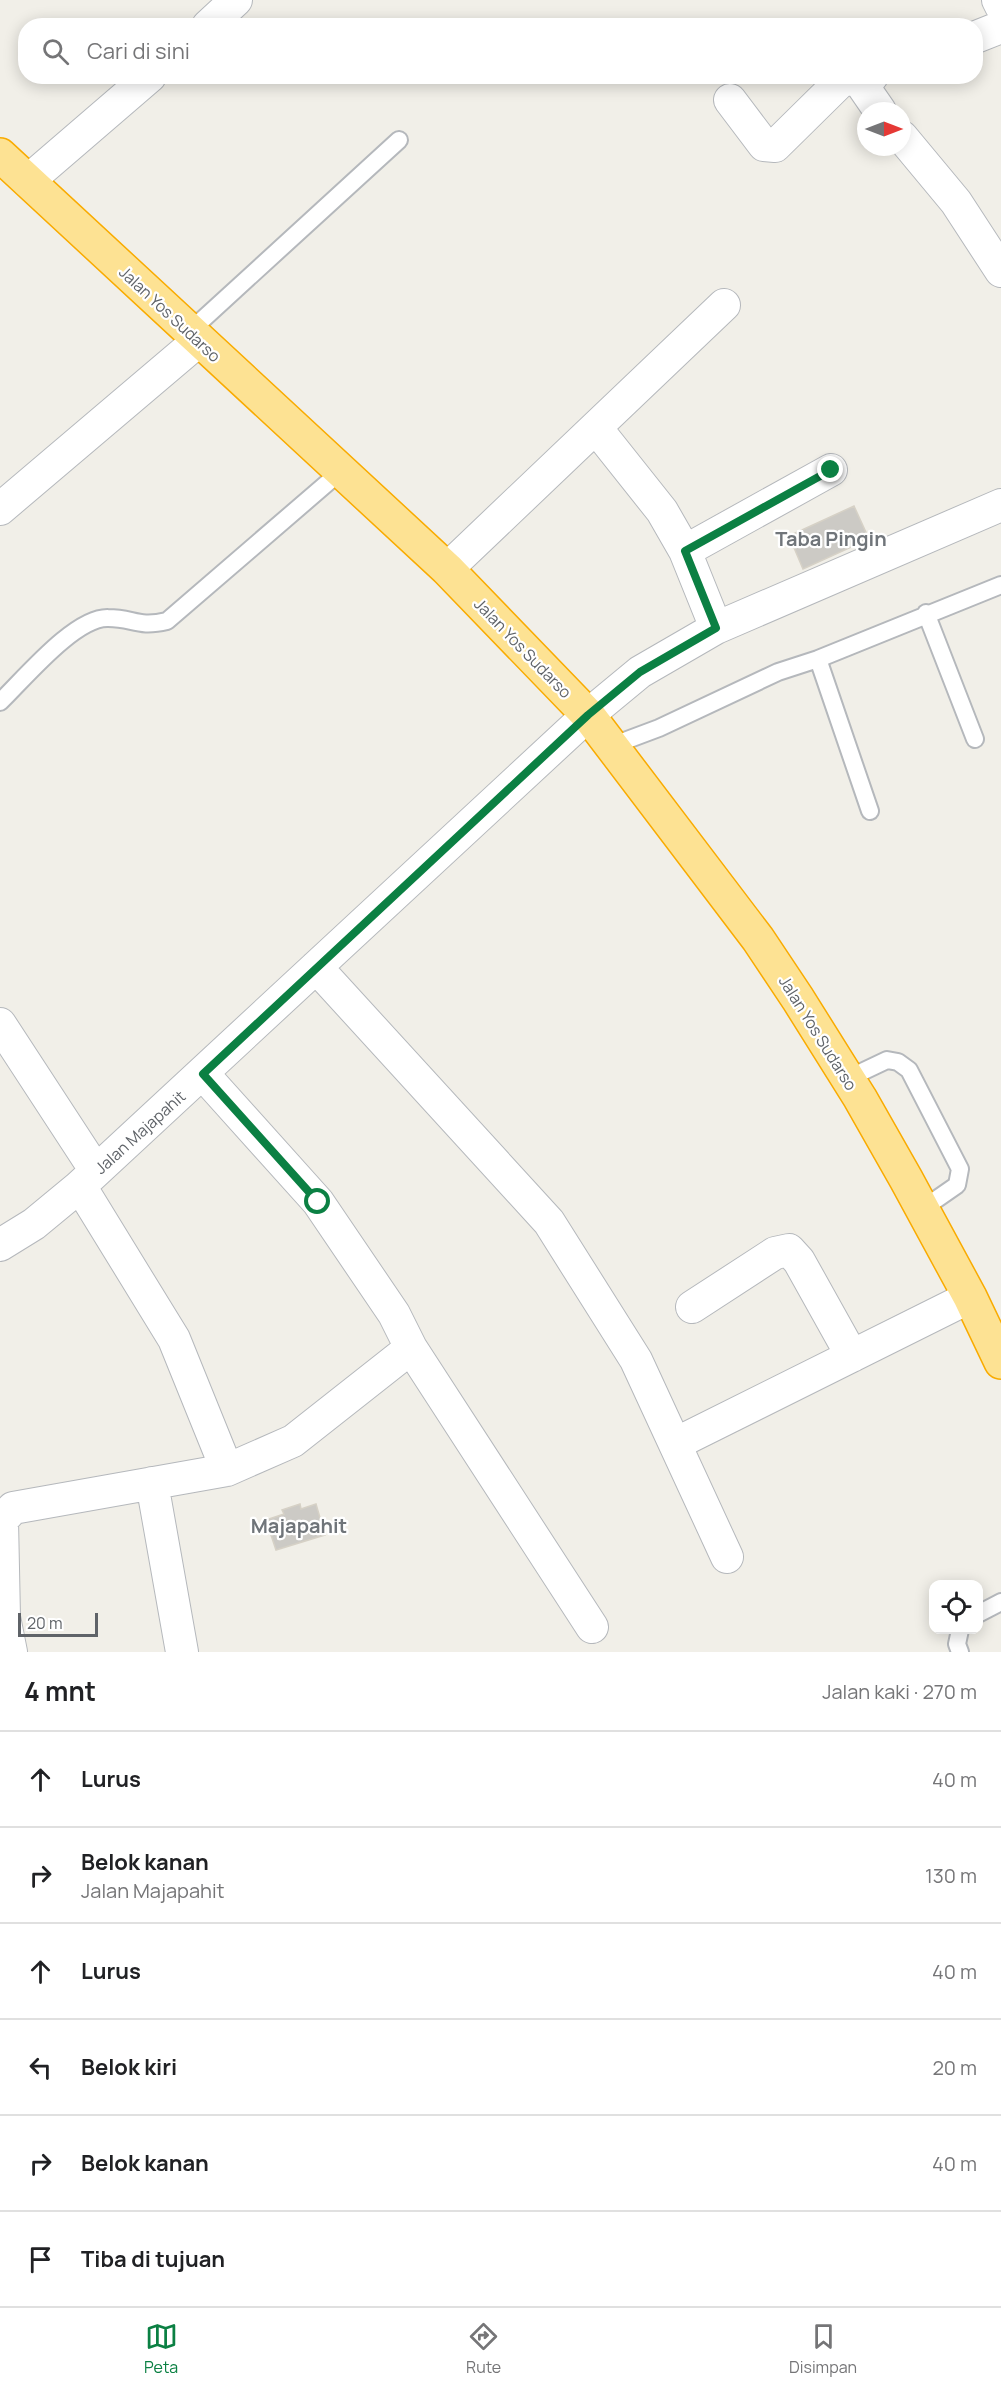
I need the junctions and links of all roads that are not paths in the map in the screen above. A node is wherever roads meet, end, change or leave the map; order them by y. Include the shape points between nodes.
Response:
1 (236, 0) edge
2 (998, 0) edge
3 (1001, 6) edge
4 (217, 18) edge
5 (1001, 27) edge
6 (983, 34) edge
7 (139, 84) edge
8 (838, 84) edge
9 (868, 84) edge
10 (730, 100) dead end
11 (876, 102) edge
12 (399, 140) dead end
13 (911, 148) edge
14 (11, 173) edge
15 (1001, 271) edge
16 (724, 305) dead end
17 (193, 337) junction
18 (596, 428) junction
19 (831, 470) dead end
20 (340, 472) junction
21 (1001, 505) edge
22 (0, 509) edge
23 (685, 551) junction
24 (447, 569) junction
25 (1001, 585) edge
26 (926, 614) junction
27 (716, 628) junction
28 (818, 659) junction
29 (0, 702) edge
30 (588, 715) junction
31 (975, 739) dead end
32 (611, 746) junction
33 (870, 811) dead end
34 (316, 967) junction
35 (0, 1024) edge
36 (203, 1074) junction
37 (848, 1079) junction
38 (88, 1179) junction
39 (921, 1210) junction
40 (0, 1245) edge
41 (970, 1297) junction
42 (692, 1307) dead end
43 (411, 1348) junction
44 (852, 1356) junction
45 (1001, 1362) edge
46 (675, 1444) junction
47 (226, 1470) junction
48 (152, 1483) junction
49 (728, 1557) dead end
50 (1001, 1602) edge
51 (983, 1611) edge
52 (2, 1617) edge
53 (592, 1628) dead end
54 (959, 1634) edge
55 (10, 1652) edge
56 (182, 1652) edge
57 (960, 1652) edge

1 - 4 street
2 - 3 street
5 - 6 street
7 - 14 street
8 - 10 street via 776,146 764,145
9 - 11 street
12 - 17 lane
13 - 15 street via 956,202
14 - 17 highway, Jalan Yos Sudarso
16 - 18 street
17 - 20 highway, Jalan Yos Sudarso
17 - 22 street
18 - 23 street via 662,511
18 - 24 street
19 - 23 street
20 - 24 highway, Jalan Yos Sudarso
20 - 29 lane via 167,621 146,626 107,617 90,621 73,632
21 - 27 street, Jalan Majapahit
23 - 27 street
24 - 30 highway, Jalan Yos Sudarso
25 - 26 lane
26 - 28 lane
26 - 31 lane
27 - 30 street, Jalan Majapahit via 640,672
28 - 32 lane via 778,672
28 - 33 lane
30 - 32 highway, Jalan Yos Sudarso
30 - 34 street, Jalan Majapahit
32 - 37 highway, Jalan Yos Sudarso via 758,939
34 - 36 street, Jalan Majapahit
34 - 46 street via 549,1222 627,1344
35 - 38 street
36 - 38 street, Jalan Majapahit
36 - 43 street via 318,1202 394,1314
37 - 39 highway, Jalan Yos Sudarso
37 - 39 lane via 887,1060 898,1062 909,1071 960,1169 957,1185
38 - 40 street, Jalan Majapahit via 34,1224
38 - 47 street via 174,1339
39 - 41 highway, Jalan Yos Sudarso
41 - 44 street
41 - 45 highway, Jalan Yos Sudarso
42 - 44 street via 775,1253 789,1250
43 - 47 street via 293,1441
43 - 53 street
44 - 46 street
46 - 49 street
47 - 48 street
48 - 52 street via 24,1505 6,1514 2,1520
48 - 56 street
50 - 51 lane
52 - 55 street
54 - 57 lane

